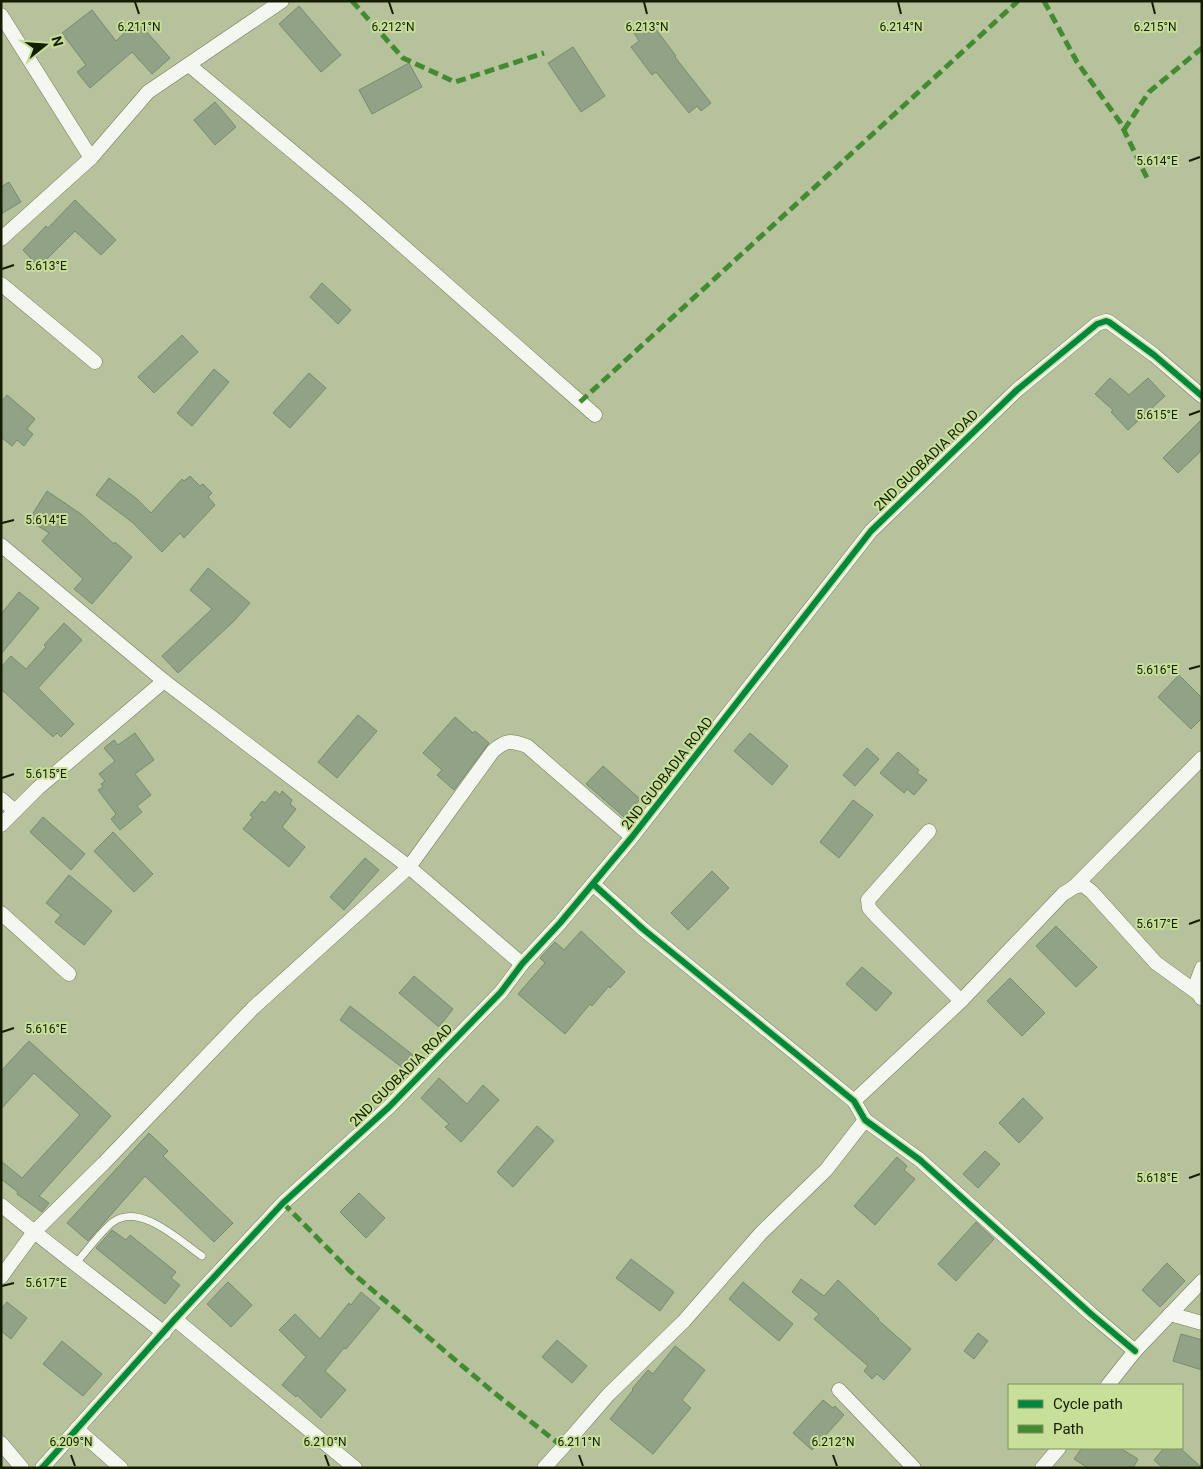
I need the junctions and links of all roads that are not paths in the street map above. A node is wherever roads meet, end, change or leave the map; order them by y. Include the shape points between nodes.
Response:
1 (282, 1) edge
2 (1, 15) edge
3 (189, 65) junction
4 (91, 158) junction
5 (1, 240) edge
6 (1, 284) edge
7 (95, 362) dead end
8 (1202, 396) edge
9 (595, 415) dead end
10 (1, 545) edge
11 (164, 681) junction
12 (1202, 758) edge
13 (1, 799) edge
14 (15, 811) junction
15 (1, 825) edge
16 (929, 831) dead end
17 (632, 838) junction
18 (409, 868) junction
19 (593, 884) junction
20 (1074, 887) junction
21 (1, 913) edge
22 (522, 964) junction
23 (1202, 968) edge
24 (68, 974) dead end
25 (1200, 996) edge
26 (961, 1001) junction
27 (854, 1101) junction
28 (865, 1120) junction
29 (1, 1205) edge
30 (34, 1232) junction
31 (202, 1256) dead end
32 (76, 1264) junction
33 (1, 1277) edge
34 (1202, 1281) edge
35 (1171, 1312) junction
36 (176, 1319) junction
37 (1202, 1322) edge
38 (164, 1333) junction
39 (1135, 1351) junction
40 (1109, 1384) edge
41 (839, 1390) dead end
42 (77, 1429) junction
43 (1, 1443) edge
44 (1058, 1449) edge
45 (1048, 1466) edge
46 (22, 1468) edge
47 (42, 1468) edge
48 (121, 1468) edge
49 (355, 1468) edge
50 (544, 1468) edge
51 (914, 1468) edge

1 - 3 street
2 - 4 street
3 - 4 street via 148,92
3 - 9 street via 353,202
4 - 5 street
6 - 7 street
8 - 17 street, 2ND GUOBADIA ROAD via 1109,322 1097,324 1017,390 871,531
10 - 11 street
11 - 14 street
11 - 18 street
12 - 20 street
13 - 14 street
14 - 15 street
16 - 26 street via 868,900 869,908
17 - 18 street via 526,746 513,741 502,743 493,751
17 - 19 street, 2ND GUOBADIA ROAD
18 - 22 street
18 - 30 street via 253,1008
19 - 22 street, 2ND GUOBADIA ROAD
19 - 27 street via 643,929
20 - 25 street via 1083,886 1092,892 1156,963
20 - 26 street via 1063,894
21 - 24 street
22 - 36 street, 2ND GUOBADIA ROAD via 488,1006 389,1106 284,1203
23 - 25 street via 1197,981
26 - 27 street
27 - 28 street
28 - 39 street via 920,1160
28 - 50 street via 826,1170 760,1233 684,1321 608,1395
29 - 30 street
30 - 32 street
30 - 33 street
31 - 32 lane via 149,1220 131,1216 113,1222
32 - 38 street
34 - 35 street
35 - 37 street
35 - 39 street
36 - 38 street, 2ND GUOBADIA ROAD
36 - 49 street
38 - 42 street, 2ND GUOBADIA ROAD
39 - 40 street
41 - 51 street
42 - 47 street, 2ND GUOBADIA ROAD
42 - 48 street
43 - 46 street
44 - 45 street

